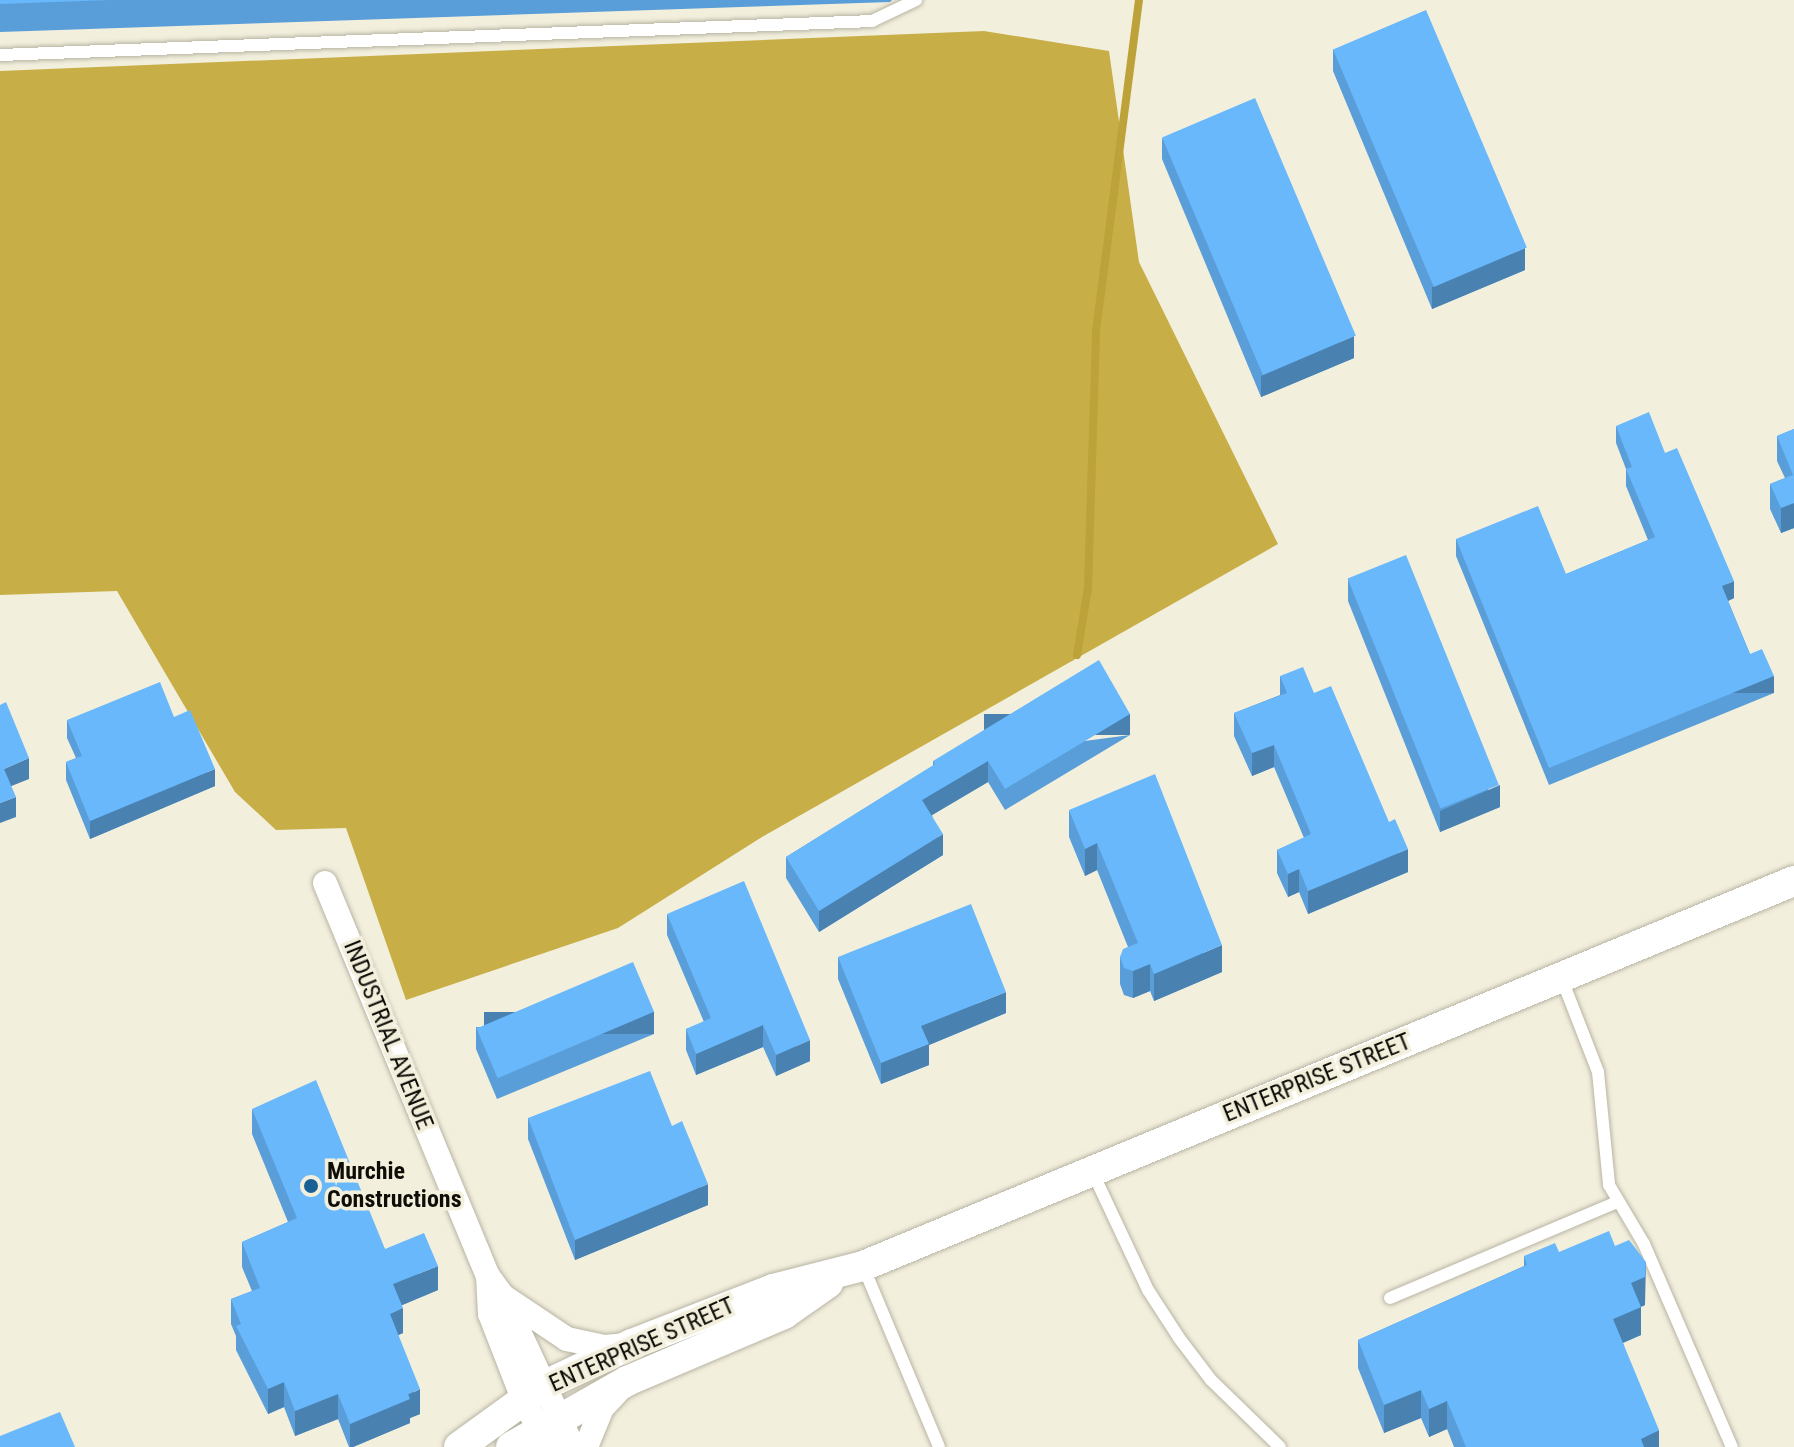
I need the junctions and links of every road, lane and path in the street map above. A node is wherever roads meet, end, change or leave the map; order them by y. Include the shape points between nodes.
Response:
1 (916, 0) edge
2 (0, 55) edge
3 (1794, 881) edge
4 (325, 883) dead end
5 (1561, 977) junction
6 (1092, 1171) junction
7 (1617, 1202) junction
8 (851, 1271) junction
9 (495, 1286) junction
10 (1390, 1298) dead end
11 (632, 1344) junction
12 (627, 1381) junction
13 (534, 1393) junction
14 (550, 1429) edge
15 (459, 1447) edge
16 (511, 1447) edge
17 (573, 1447) edge
18 (586, 1447) edge
19 (939, 1447) edge
20 (1280, 1447) edge
21 (1732, 1447) edge

1 - 2 lane via 872,21
3 - 5 street, ENTERPRISE STREET
4 - 9 street, INDUSTRIAL AVENUE
5 - 6 street, ENTERPRISE STREET
5 - 7 lane via 1598,1072 1604,1164
6 - 8 street, ENTERPRISE STREET
6 - 20 lane via 1148,1290 1179,1338 1211,1380
7 - 10 lane
7 - 21 lane via 1644,1244
8 - 11 street, ENTERPRISE STREET via 773,1289
8 - 12 street, ENTERPRISE STREET via 784,1314
8 - 19 lane
9 - 11 street via 567,1339 604,1347
9 - 13 street, INDUSTRIAL AVENUE via 490,1314
11 - 13 street, ENTERPRISE STREET
12 - 14 street, ENTERPRISE STREET
12 - 18 street via 602,1408
13 - 14 street, INDUSTRIAL AVENUE
13 - 15 street, ENTERPRISE STREET
14 - 16 street, ENTERPRISE STREET
14 - 17 street, INDUSTRIAL AVENUE

